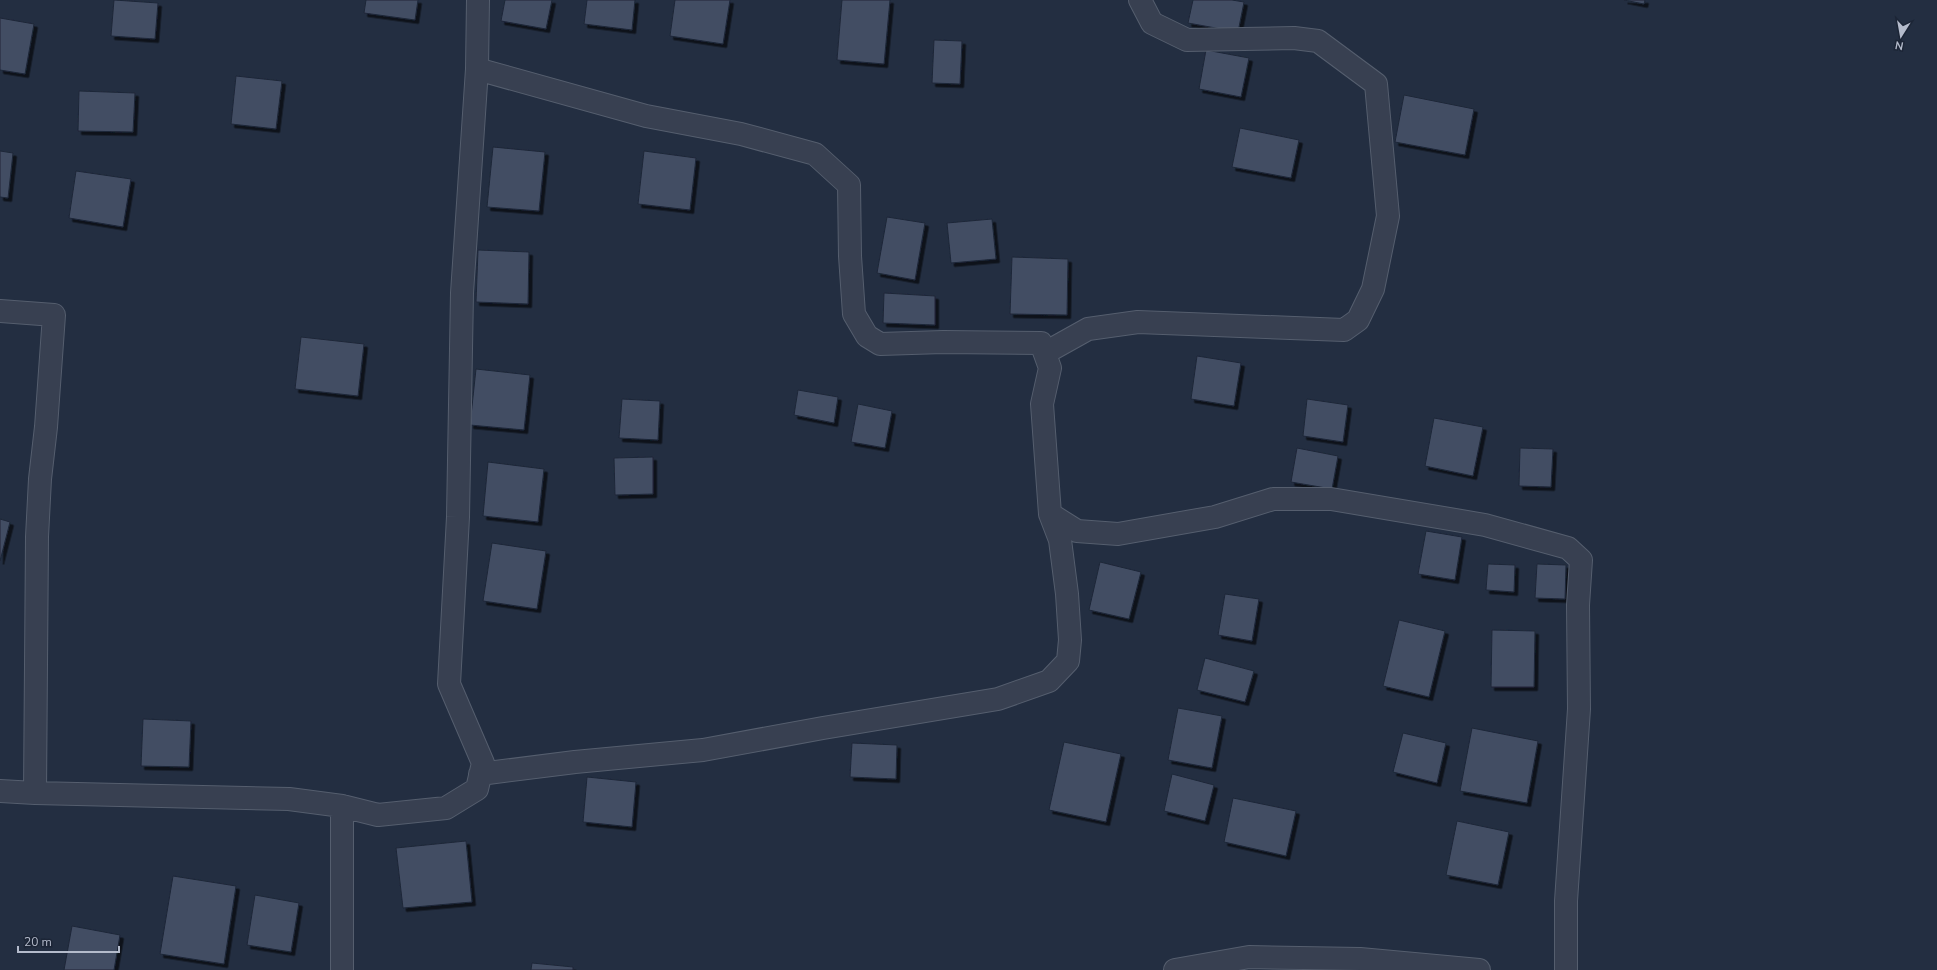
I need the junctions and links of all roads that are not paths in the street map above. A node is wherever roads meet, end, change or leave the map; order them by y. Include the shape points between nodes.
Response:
1 (478, 0) edge
2 (1140, 0) edge
3 (476, 69) junction
4 (0, 311) edge
5 (1044, 353) junction
6 (1050, 514) junction
7 (480, 774) junction
8 (0, 791) edge
9 (35, 793) junction
10 (342, 806) junction
11 (342, 970) edge
12 (1175, 970) edge
13 (1479, 970) edge
14 (1566, 970) edge

1 - 3 street
2 - 5 street via 1152,23 1187,40 1294,38 1318,41 1376,84 1388,216 1373,289 1358,320 1344,330 1138,322 1088,329
3 - 5 street via 646,116 741,134 815,154 850,185 850,256 854,314 867,336 880,344 1041,343
3 - 7 street via 462,293 458,517 449,684 483,763
4 - 9 street via 54,315 40,479
5 - 6 street via 1050,368 1042,404
6 - 7 street via 1060,540 1070,640 1068,661 1049,681 998,699 703,750
6 - 14 street via 1077,531 1118,534 1215,517 1273,499 1331,499 1485,525 1568,548 1580,560 1579,710 1566,902
7 - 10 street via 477,789 446,808 378,815
8 - 9 street
9 - 10 street via 289,799
10 - 11 street
12 - 13 street via 1249,957 1360,959

